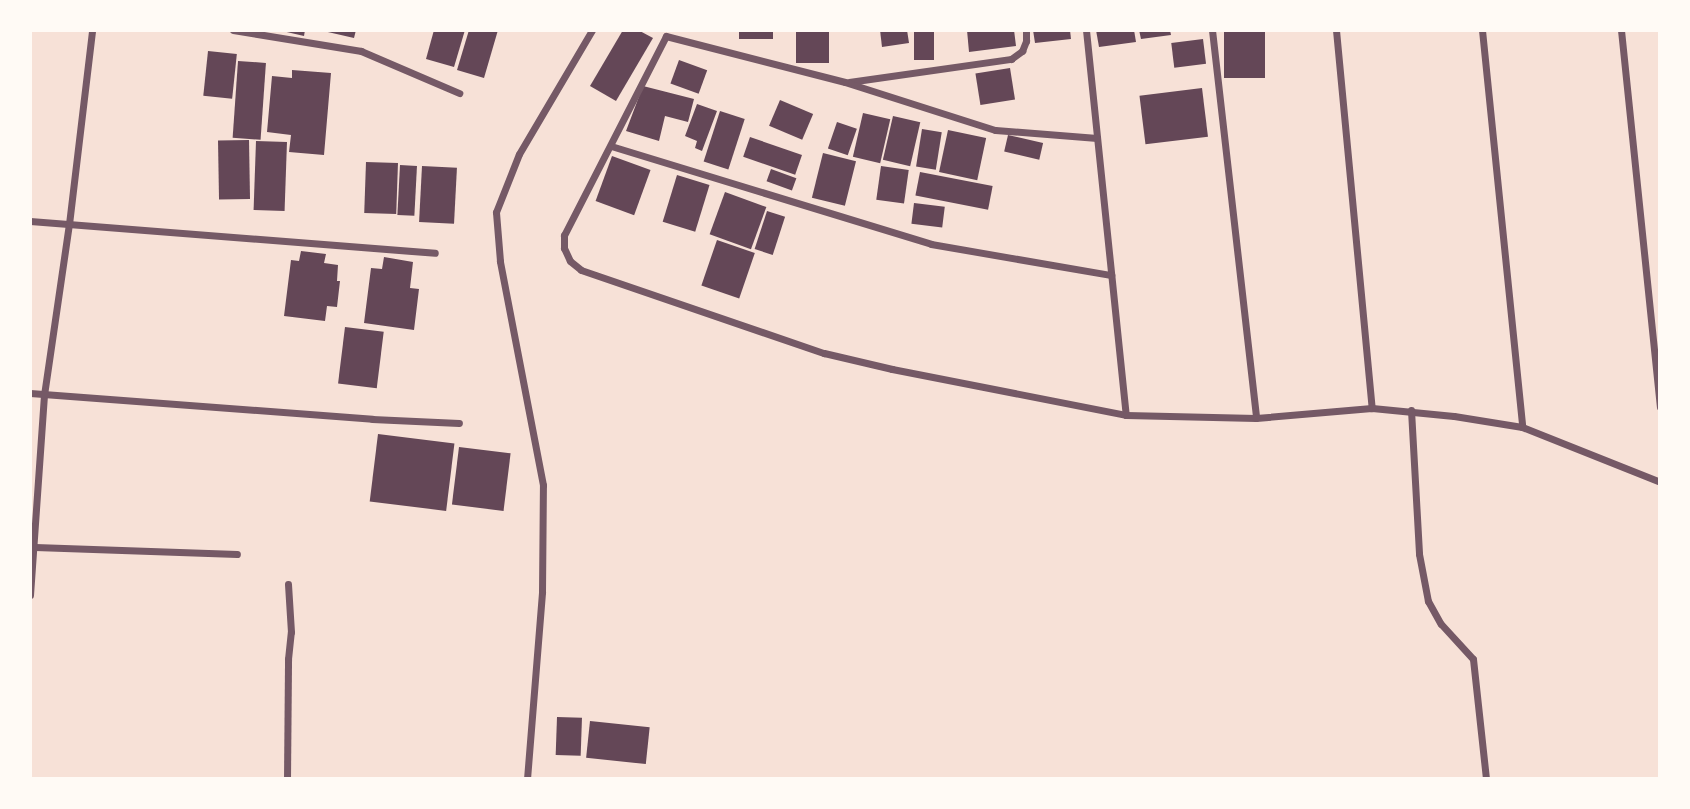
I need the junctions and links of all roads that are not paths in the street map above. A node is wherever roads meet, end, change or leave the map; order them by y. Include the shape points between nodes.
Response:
1 (92, 30) edge
2 (233, 30) edge
3 (592, 30) edge
4 (1026, 30) edge
5 (1086, 30) edge
6 (1212, 30) edge
7 (1336, 30) edge
8 (1482, 30) edge
9 (1620, 30) edge
10 (845, 82) junction
11 (459, 93) dead end
12 (1097, 138) junction
13 (611, 146) junction
14 (30, 221) edge
15 (69, 224) junction
16 (435, 254) dead end
17 (1111, 275) junction
18 (30, 393) edge
19 (44, 395) junction
20 (1660, 407) edge
21 (1372, 408) junction
22 (1411, 411) junction
23 (1126, 415) junction
24 (1256, 418) junction
25 (459, 423) dead end
26 (1522, 426) junction
27 (1660, 482) edge
28 (35, 547) junction
29 (237, 554) dead end
30 (288, 584) dead end
31 (30, 595) edge
32 (287, 779) edge
33 (527, 779) edge
34 (1486, 779) edge

1 - 15 street
2 - 11 street via 362,51
3 - 33 street via 519,154 496,212 500,261 543,485 542,592
4 - 10 street via 1022,51 1011,58
5 - 12 street
6 - 24 street
7 - 21 street
8 - 26 street
9 - 20 street
10 - 12 street via 995,130
10 - 13 street via 666,36
12 - 17 street
13 - 17 street via 931,244
13 - 23 street via 564,235 566,255 581,270 824,353
14 - 15 street
15 - 16 street
15 - 19 street
17 - 23 street
18 - 19 street
19 - 25 street
19 - 28 street
21 - 22 street
21 - 24 street
22 - 26 street
22 - 34 street via 1419,554 1428,601 1441,624 1473,659
23 - 24 street
26 - 27 street
28 - 29 street
28 - 31 street
30 - 32 street

